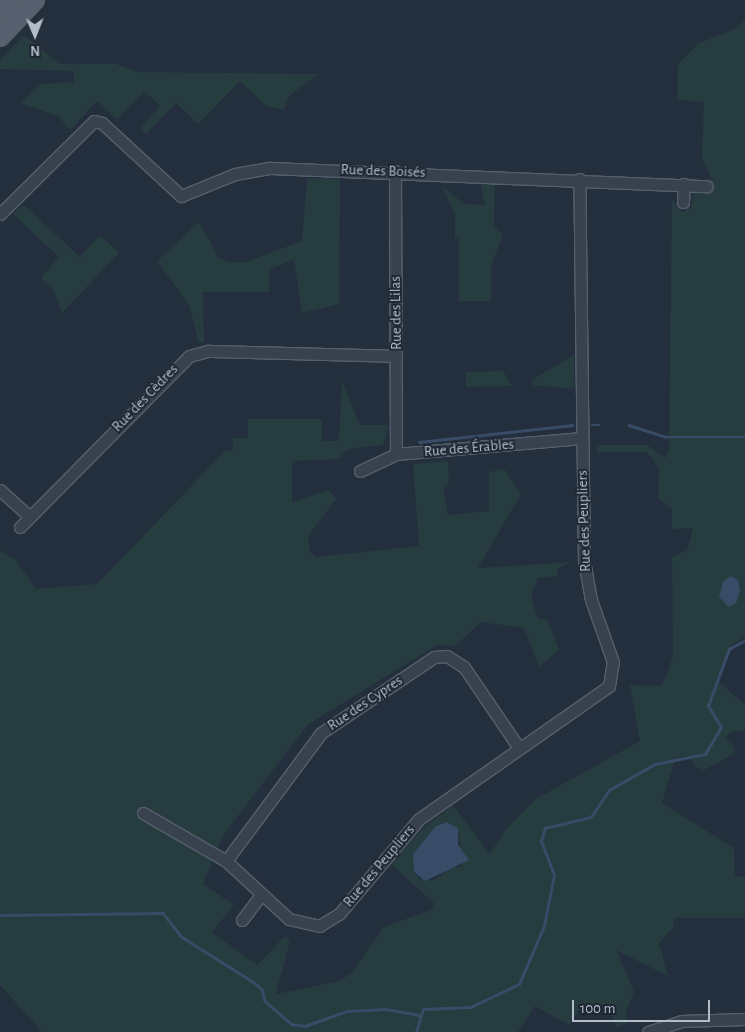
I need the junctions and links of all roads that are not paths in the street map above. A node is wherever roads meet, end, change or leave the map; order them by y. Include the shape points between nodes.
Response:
1 (12, 0) edge
2 (35, 0) edge
3 (0, 13) edge
4 (0, 37) edge
5 (395, 171) junction
6 (579, 179) junction
7 (684, 184) junction
8 (707, 186) dead end
9 (684, 202) dead end
10 (0, 214) edge
11 (396, 356) junction
12 (582, 438) junction
13 (396, 454) junction
14 (360, 471) dead end
15 (0, 490) edge
16 (30, 517) junction
17 (20, 528) dead end
18 (519, 748) junction
19 (142, 813) dead end
20 (226, 861) junction
21 (261, 896) junction
22 (242, 920) dead end
23 (745, 1019) edge
24 (648, 1032) edge

1 - 3 main road
2 - 4 main road
5 - 6 street, Rue des Boisés
5 - 10 street, Rue des Boisés via 258,169 182,196 102,123 94,121
5 - 11 street, Rue des Lilas
6 - 7 street, Rue des Boisés
6 - 12 street, Rue des Peupliers
7 - 8 street, Rue des Boisés
7 - 9 street
11 - 13 street, Rue des Lilas
11 - 16 street, Rue des Cèdres via 208,351 189,356
12 - 13 street, Rue des Érables
12 - 18 street, Rue des Peupliers via 585,571 613,662 612,678 598,697
13 - 14 street, Rue des Érables
15 - 16 street
16 - 17 street, Rue des Cèdres
18 - 20 street, Rue des Cypres via 464,667 447,656 434,657 321,733
18 - 21 street, Rue des Peupliers via 418,819 339,914 319,926 296,923
19 - 20 street
20 - 21 street
21 - 22 street
23 - 24 street via 681,1021

